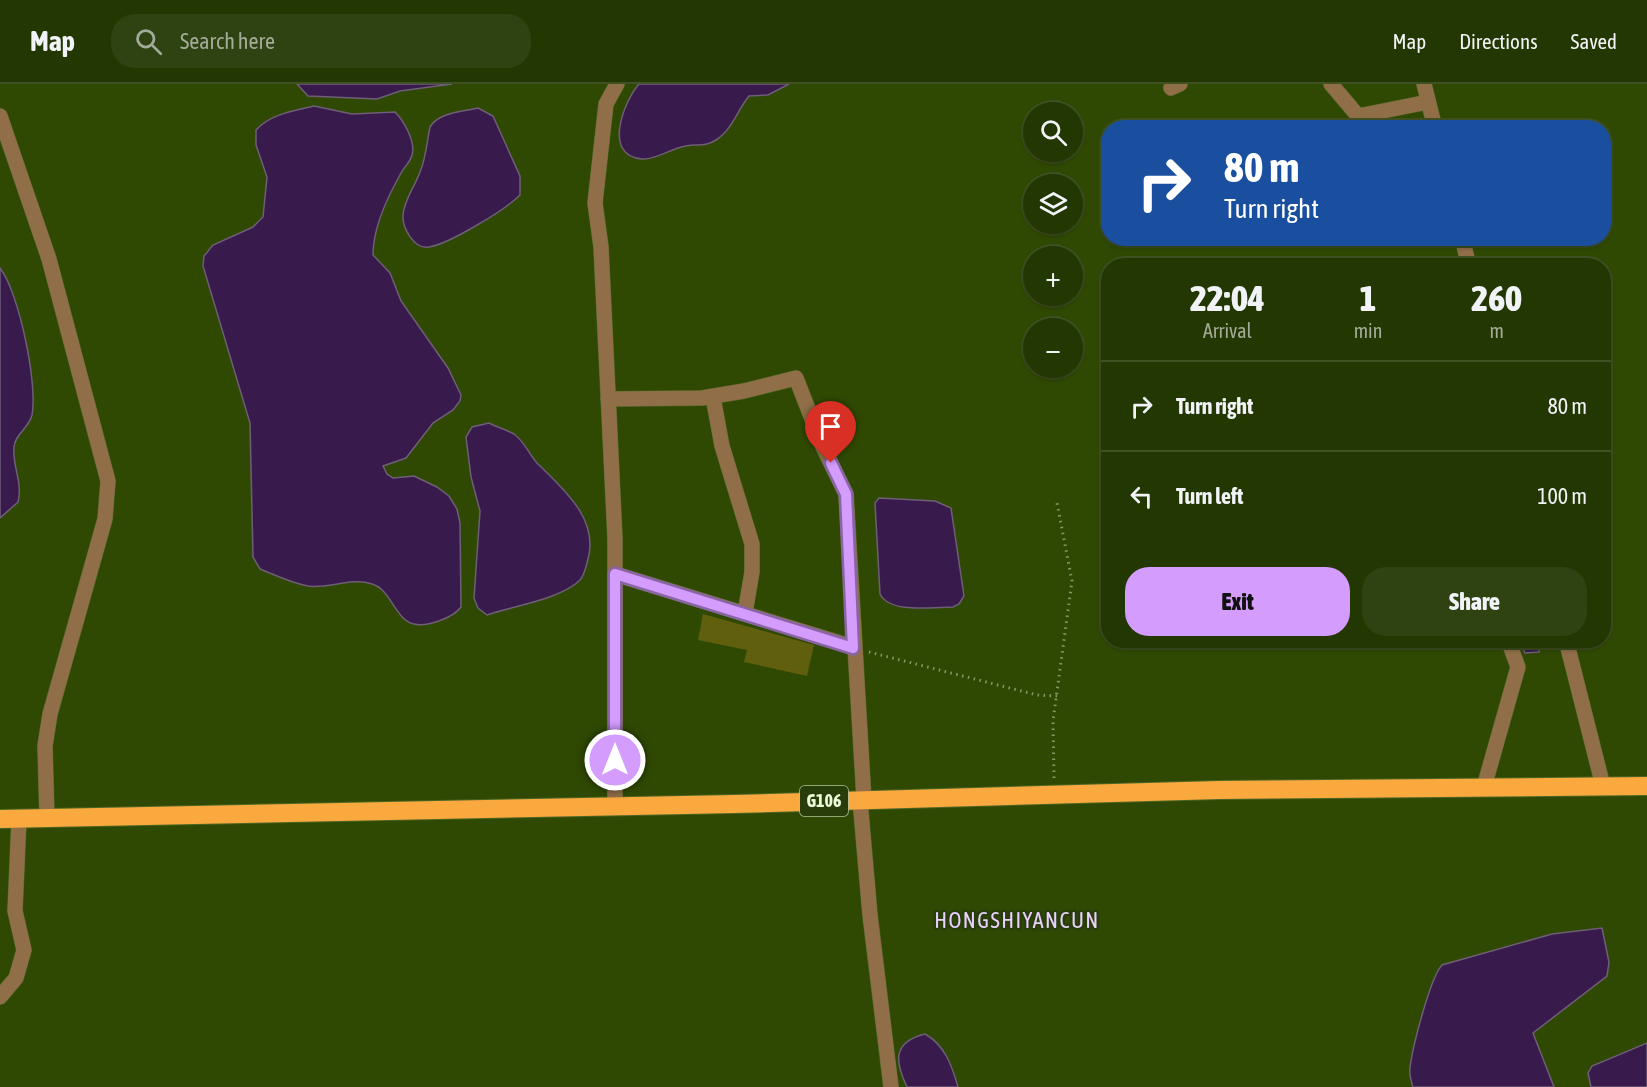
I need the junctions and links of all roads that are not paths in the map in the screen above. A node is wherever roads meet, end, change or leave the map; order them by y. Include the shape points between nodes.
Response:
1 (617, 84) edge
2 (1332, 84) edge
3 (1424, 84) edge
4 (1428, 102) junction
5 (0, 116) edge
6 (1433, 120) edge
7 (713, 397) junction
8 (608, 399) junction
9 (615, 574) junction
10 (745, 613) junction
11 (853, 648) junction
12 (1511, 648) edge
13 (1568, 648) edge
14 (1603, 786) junction
15 (1647, 786) edge
16 (1484, 787) junction
17 (862, 800) junction
18 (615, 807) junction
19 (47, 818) junction
20 (0, 819) edge
21 (19, 819) junction
22 (0, 997) edge
23 (891, 1087) edge

1 - 8 street via 606,104 595,203 601,247
2 - 4 street via 1358,116
3 - 4 street
4 - 6 street
5 - 19 street via 49,259 108,481 105,519 50,714 45,746
7 - 8 street
7 - 10 street via 722,446 752,544
7 - 11 street via 796,378 846,494
8 - 9 street
9 - 10 street
9 - 18 street
10 - 11 street
11 - 17 street
12 - 16 street via 1518,667
13 - 14 street
14 - 15 highway, G106
14 - 16 highway, G106
16 - 17 highway, G106
17 - 18 highway, G106
17 - 23 street via 870,915
18 - 19 highway, G106
19 - 21 highway, G106
20 - 21 highway, G106
21 - 22 street via 15,911 24,950 16,978

